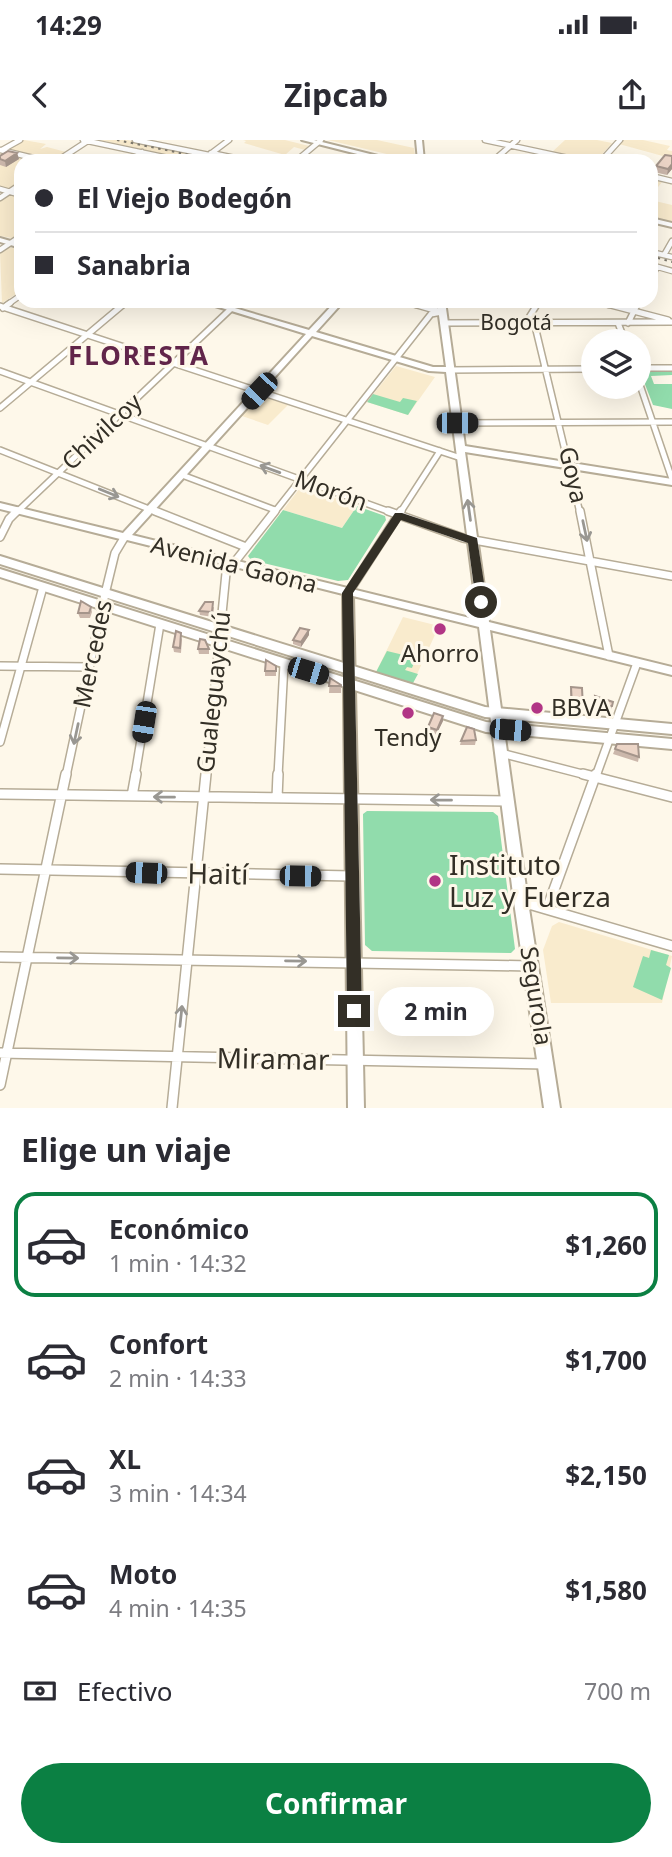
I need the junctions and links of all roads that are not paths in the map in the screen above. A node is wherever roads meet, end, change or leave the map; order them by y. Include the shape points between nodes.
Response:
1 (20, 140) edge
2 (87, 140) edge
3 (135, 140) edge
4 (159, 140) edge
5 (229, 140) edge
6 (305, 140) edge
7 (485, 140) edge
8 (517, 140) edge
9 (620, 140) edge
10 (319, 141) edge
11 (153, 144) junction
12 (511, 146) junction
13 (1, 150) edge
14 (142, 152) junction
15 (67, 154) edge
16 (139, 154) edge
17 (151, 154) edge
18 (210, 154) joint
19 (304, 154) edge
20 (367, 154) edge
21 (501, 154) edge
22 (549, 154) edge
23 (607, 154) edge
24 (14, 188) edge
25 (0, 189) edge
26 (10, 191) junction
27 (14, 192) edge
28 (0, 198) edge
29 (0, 240) edge
30 (14, 241) edge
31 (672, 241) edge
32 (11, 243) junction
33 (14, 244) edge
34 (0, 250) edge
35 (658, 254) edge
36 (664, 255) junction
37 (672, 257) edge
38 (1, 308) edge
39 (120, 308) edge
40 (227, 308) edge
41 (334, 308) edge
42 (427, 308) edge
43 (441, 308) edge
44 (534, 308) edge
45 (622, 308) edge
46 (636, 308) edge
47 (230, 309) junction
48 (634, 311) junction
49 (442, 312) junction
50 (672, 322) edge
51 (443, 323) junction
52 (531, 323) junction
53 (618, 323) junction
54 (628, 323) junction
55 (620, 329) edge
56 (311, 333) junction
57 (88, 335) junction
58 (396, 358) junction
59 (174, 363) junction
60 (651, 368) edge
61 (672, 368) edge
62 (546, 369) junction
63 (581, 369) edge
64 (450, 370) junction
65 (0, 371) edge
66 (30, 382) junction
67 (259, 391) junction
68 (645, 399) edge
69 (0, 408) edge
70 (120, 415) junction
71 (347, 420) junction
72 (561, 422) junction
73 (653, 422) junction
74 (672, 422) edge
75 (457, 423) junction
76 (207, 446) junction
77 (0, 450) edge
78 (440, 451) junction
79 (461, 453) junction
80 (571, 466) junction
81 (58, 473) junction
82 (182, 475) junction
83 (300, 480) junction
84 (672, 480) edge
85 (0, 506) edge
86 (150, 510) junction
87 (275, 510) junction
88 (18, 511) junction
89 (398, 515) junction
90 (0, 537) edge
91 (124, 538) junction
92 (473, 541) junction
93 (246, 547) junction
94 (0, 560) edge
95 (591, 562) junction
96 (233, 564) junction
97 (0, 573) edge
98 (672, 576) edge
99 (43, 587) junction
100 (348, 593) junction
101 (104, 600) junction
102 (160, 624) junction
103 (485, 627) junction
104 (220, 636) junction
105 (610, 656) junction
106 (637, 663) junction
107 (284, 664) junction
108 (0, 666) edge
109 (21, 666) junction
110 (89, 667) junction
111 (672, 671) edge
112 (349, 677) junction
113 (496, 713) junction
114 (616, 724) junction
115 (498, 729) junction
116 (672, 729) edge
117 (610, 739) junction
118 (0, 742) edge
119 (672, 744) edge
120 (501, 753) junction
121 (595, 776) junction
122 (0, 794) edge
123 (63, 795) junction
124 (132, 796) junction
125 (203, 797) junction
126 (672, 797) edge
127 (277, 798) junction
128 (351, 799) junction
129 (509, 801) junction
130 (0, 869) edge
131 (47, 870) junction
132 (196, 874) junction
133 (351, 876) junction
134 (521, 902) junction
135 (547, 909) junction
136 (672, 946) edge
137 (0, 957) edge
138 (28, 957) junction
139 (187, 959) junction
140 (353, 962) junction
141 (531, 965) junction
142 (4, 1053) edge
143 (177, 1057) junction
144 (355, 1060) junction
145 (546, 1064) junction
146 (0, 1086) edge
147 (172, 1108) edge
148 (356, 1108) edge
149 (552, 1108) edge

1 - 13 street
2 - 14 street
2 - 15 street
3 - 11 street
4 - 11 street
5 - 18 street
6 - 10 main road
7 - 12 street
8 - 12 street
9 - 23 street
10 - 19 street
10 - 20 main road
11 - 18 street
12 - 21 street
12 - 22 street
14 - 16 street
14 - 17 street
24 - 26 street
25 - 26 street
26 - 27 street
26 - 28 street
29 - 32 street
30 - 32 street
31 - 36 street
32 - 33 street
32 - 34 street
35 - 36 street
36 - 37 street
38 - 57 street
39 - 57 street
40 - 47 street
41 - 56 street, Mercedes
42 - 49 street
43 - 49 street, Segurola
44 - 52 street via 528,317
45 - 48 street
46 - 48 street
47 - 56 street
47 - 59 street, Chivilcoy
48 - 50 street
48 - 54 street
49 - 51 street, Segurola
49 - 58 street, Gualeguaychú via 430,314
50 - 54 street, Bogotá
51 - 52 street, Bogotá
51 - 64 street, Segurola
52 - 53 street, Bogotá
52 - 62 street, Goya
53 - 54 street, Bogotá
53 - 55 street
56 - 58 street
56 - 67 street, Mercedes
57 - 59 street
57 - 66 street
58 - 64 street
58 - 71 street, Gualeguaychú
59 - 67 street
59 - 70 street, Chivilcoy
60 - 61 street
62 - 63 street
62 - 64 street
62 - 72 street, Goya
64 - 75 street, Segurola
65 - 66 street, Morón
66 - 69 street
66 - 70 street, Morón
67 - 71 street
67 - 76 street, Mercedes
68 - 73 street
70 - 76 street, Morón
70 - 81 street, Chivilcoy
71 - 78 street
71 - 83 street, Gualeguaychú
72 - 73 street
72 - 75 street
72 - 80 street, Goya
73 - 74 street
73 - 84 street
75 - 79 street, Segurola
76 - 82 street, Mercedes
83 -> 76 street, Morón
77 - 81 street
78 - 79 street
78 - 89 street
79 - 80 street
92 -> 79 street, Segurola
80 - 84 street
80 -> 95 street, Goya
81 -> 86 street
81 - 88 street, Chivilcoy
82 - 86 street, Mercedes
82 - 87 street
83 - 87 street, Gualeguaychú
83 - 89 street, Morón
85 - 88 street, Avenida Gaona
86 - 91 street, Mercedes
86 - 93 street
87 - 93 street, Gualeguaychú
88 - 90 street, Chivilcoy
88 - 91 street, Avenida Gaona
89 - 92 street, Morón
89 - 100 street
91 - 96 street, Avenida Gaona
91 - 101 street, Mercedes via 115,553
92 - 95 street, Morón
92 - 103 street, Segurola
93 - 96 street, Gualeguaychú
94 - 101 main road
95 - 98 street, Morón
95 - 105 street, Goya
96 - 100 street, Avenida Gaona
96 - 104 street, Gualeguaychú via 226,573
97 - 99 main road
99 - 101 main road
99 - 109 street
100 - 103 street, Avenida Gaona
100 - 112 street
101 - 102 main road
101 - 104 main road
101 - 110 street, Mercedes
102 - 104 main road
102 - 124 street
103 - 105 street, Avenida Gaona
103 - 113 street, Segurola
104 - 107 main road
104 - 112 main road
104 - 125 street, Gualeguaychú
105 - 106 street, Avenida Gaona
106 - 111 street, Avenida Gaona
106 - 114 street
107 - 112 main road
107 - 127 street
108 - 109 street
109 - 110 street
109 - 118 street
110 -> 123 street, Mercedes
112 - 113 main road
112 - 115 main road
112 - 128 street
113 - 114 main road
113 - 115 street, Segurola
114 - 116 main road
114 - 117 street
115 - 117 main road
115 - 120 street, Segurola
117 - 119 main road
117 - 121 street
120 - 121 street
120 - 129 street, Segurola
121 - 126 street
121 - 135 street
122 - 123 street
123 - 124 street
123 - 131 street, Mercedes
125 -> 124 street
125 - 127 street
125 - 132 street, Gualeguaychú
127 - 128 street
129 -> 128 street
128 - 133 street
129 - 134 street, Segurola
130 - 131 street, Haití
131 - 132 street, Haití
131 - 138 street, Mercedes
132 - 133 street, Haití
132 - 139 street, Gualeguaychú
133 - 140 street
134 - 135 street
134 - 141 street, Segurola
135 - 136 street
137 - 138 street
138 -> 139 street
138 - 142 street, Mercedes
139 -> 140 street
143 -> 139 street, Gualeguaychú
140 - 141 street
140 - 144 street
141 - 145 street, Segurola
142 - 143 street, Miramar
142 - 146 street, Mercedes
143 - 144 street, Miramar
143 - 147 street, Gualeguaychú
144 - 145 street, Miramar
144 - 148 street
145 - 149 street, Segurola

